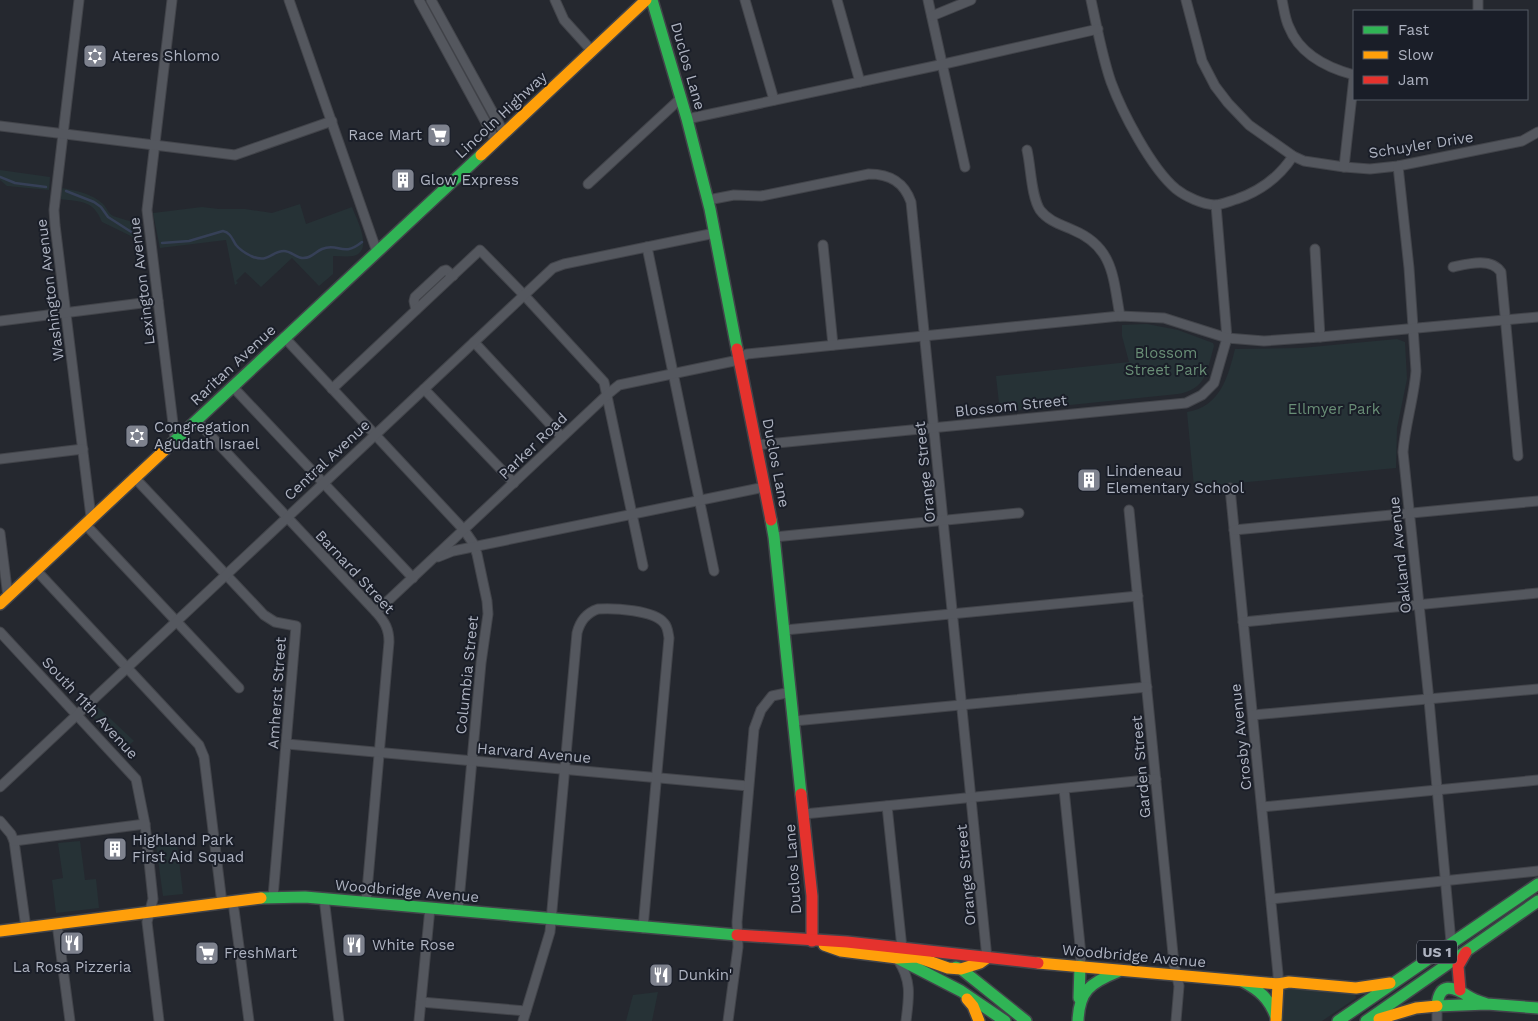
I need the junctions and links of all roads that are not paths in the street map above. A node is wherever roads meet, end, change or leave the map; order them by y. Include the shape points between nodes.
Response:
1 (79, 0) edge
2 (172, 0) edge
3 (289, 0) edge
4 (419, 0) edge
5 (431, 0) edge
6 (555, 0) edge
7 (646, 0) edge
8 (652, 0) edge
9 (745, 0) edge
10 (837, 0) edge
11 (928, 0) edge
12 (971, 0) edge
13 (1091, 0) edge
14 (1186, 0) edge
15 (1282, 0) edge
16 (932, 16) junction
17 (1098, 29) junction
18 (451, 36) junction
19 (442, 41) junction
20 (592, 50) junction
21 (944, 64) junction
22 (1353, 76) edge
23 (860, 82) junction
24 (1353, 85) edge
25 (681, 98) junction
26 (774, 100) junction
27 (687, 119) junction
28 (332, 121) junction
29 (0, 126) edge
30 (1538, 132) edge
31 (63, 133) junction
32 (500, 137) junction
33 (154, 145) junction
34 (1027, 150) dead end
35 (1293, 156) junction
36 (1398, 166) junction
37 (966, 167) dead end
38 (1344, 167) junction
39 (588, 184) dead end
40 (708, 200) junction
41 (1216, 205) junction
42 (715, 233) junction
43 (823, 245) dead end
44 (647, 247) junction
45 (1315, 249) dead end
46 (377, 252) junction
47 (1453, 267) dead end
48 (524, 295) junction
49 (158, 301) junction
50 (66, 313) junction
51 (1120, 316) junction
52 (1538, 317) edge
53 (1506, 320) junction
54 (0, 321) edge
55 (1414, 328) junction
56 (926, 336) junction
57 (1320, 337) junction
58 (284, 338) junction
59 (1227, 338) junction
60 (474, 342) junction
61 (832, 345) junction
62 (740, 358) junction
63 (673, 374) junction
64 (232, 386) junction
65 (332, 389) junction
66 (424, 389) junction
67 (608, 394) junction
68 (196, 420) junction
69 (934, 428) junction
70 (375, 434) junction
71 (562, 437) junction
72 (175, 440) junction
73 (757, 445) junction
74 (82, 449) junction
75 (1518, 456) dead end
76 (0, 460) edge
77 (134, 476) junction
78 (514, 483) junction
79 (323, 484) junction
80 (765, 487) junction
81 (1230, 488) dead end
82 (700, 501) junction
83 (1538, 501) edge
84 (1129, 510) dead end
85 (1019, 513) dead end
86 (1410, 513) junction
87 (633, 515) junction
88 (286, 518) junction
89 (88, 520) junction
90 (944, 520) junction
91 (464, 530) junction
92 (1234, 530) junction
93 (0, 533) edge
94 (774, 537) junction
95 (475, 547) junction
96 (433, 558) junction
97 (643, 566) dead end
98 (36, 570) junction
99 (714, 571) dead end
100 (226, 574) junction
101 (413, 578) junction
102 (1538, 593) edge
103 (1138, 596) junction
104 (4, 600) edge
105 (1420, 604) junction
106 (376, 612) junction
107 (953, 614) junction
108 (177, 620) junction
109 (1243, 622) junction
110 (785, 630) junction
111 (0, 632) edge
112 (128, 667) junction
113 (1147, 687) junction
114 (239, 688) dead end
115 (1538, 689) edge
116 (791, 692) junction
117 (1429, 700) junction
118 (962, 705) junction
119 (77, 714) junction
120 (1253, 715) junction
121 (794, 721) junction
122 (287, 744) junction
123 (380, 753) junction
124 (472, 761) junction
125 (564, 769) junction
126 (657, 778) junction
127 (1156, 779) junction
128 (1538, 780) edge
129 (748, 786) junction
130 (0, 787) edge
131 (1064, 789) junction
132 (1438, 790) junction
133 (972, 798) junction
134 (887, 806) junction
135 (1262, 807) junction
136 (804, 814) junction
137 (0, 821) edge
138 (144, 824) junction
139 (14, 841) junction
140 (1538, 871) edge
141 (1446, 882) junction
142 (1538, 884) edge
143 (273, 897) junction
144 (324, 898) junction
145 (1271, 899) junction
146 (1538, 901) edge
147 (228, 902) junction
148 (366, 902) junction
149 (430, 908) junction
150 (458, 911) junction
151 (150, 912) junction
152 (551, 919) junction
153 (57, 924) junction
154 (26, 928) junction
155 (643, 928) junction
156 (0, 931) edge
157 (738, 935) junction
158 (812, 941) junction
159 (1452, 942) junction
160 (1466, 952) junction
161 (899, 953) junction
162 (987, 958) junction
163 (1080, 966) junction
164 (961, 969) junction
165 (1120, 970) junction
166 (1177, 975) junction
167 (1242, 981) junction
168 (1396, 981) junction
169 (1278, 984) junction
170 (1460, 990) junction
171 (961, 991) junction
172 (1079, 998) junction
173 (421, 1002) junction
174 (1487, 1004) junction
175 (1437, 1006) junction
176 (1538, 1008) edge
177 (526, 1011) junction
178 (1276, 1020) edge
179 (70, 1021) edge
180 (159, 1021) edge
181 (248, 1021) edge
182 (340, 1021) edge
183 (419, 1021) edge
184 (523, 1021) edge
185 (728, 1021) edge
186 (906, 1021) edge
187 (979, 1021) edge
188 (1005, 1021) edge
189 (1026, 1021) edge
190 (1078, 1021) edge
191 (1176, 1021) edge
192 (1338, 1021) edge
193 (1366, 1021) edge
194 (1372, 1021) edge
195 (1437, 1021) edge

1 - 31 street, Washington Avenue
2 - 33 street, Lexington Avenue
3 - 28 street
4 - 19 street
5 - 18 street
6 - 20 street via 564,20
7 - 20 main road, Lincoln Highway
8 - 25 main road, Duclos Lane
9 - 26 street
10 - 23 street
11 - 16 street
12 - 16 street
13 - 17 street
14 - 35 street, Schuyler Drive via 1202,61 1216,86 1249,125
15 - 22 street via 1290,30 1308,53 1323,64
16 - 21 street
17 - 21 street
17 - 41 street via 1111,82 1128,120 1153,160 1182,193
18 - 19 street
18 - 32 street
19 - 32 street
20 - 32 main road, Lincoln Highway
21 - 23 street
21 - 37 street
23 - 26 street
24 - 38 street
25 - 27 main road, Duclos Lane
25 - 39 street
26 - 27 street
27 - 40 main road, Duclos Lane
28 - 33 street via 235,155
28 - 46 street
29 - 31 street
30 - 36 street, Schuyler Drive via 1522,141
31 - 33 street
31 - 50 street, Washington Avenue via 54,210
32 - 46 main road, Lincoln Highway
33 - 49 street, Lexington Avenue via 147,210
34 - 51 street via 1034,195 1041,211 1057,223 1090,238 1101,249 1112,275
35 - 38 street, Schuyler Drive via 1304,161
35 - 41 street via 1278,175 1253,193
36 - 38 street, Schuyler Drive
36 - 55 street, Oakland Avenue
40 - 42 main road, Duclos Lane
40 - 56 street, Orange Street via 734,195 761,196 869,174 896,180 908,193 911,202
41 - 59 street
42 - 44 street, Central Avenue
42 - 62 main road, Duclos Lane
43 - 61 street
44 - 48 street, Central Avenue via 558,266
44 - 63 street
45 - 57 street
46 - 58 main road, Raritan Avenue
47 - 53 street via 1478,263 1499,269
48 - 60 street, Central Avenue
48 - 65 street via 480,250
48 - 67 street via 604,382
49 - 50 street
49 - 72 street, Lexington Avenue
50 - 54 street
50 - 74 street, Washington Avenue
51 - 56 street, Parker Road
51 - 59 street, Parker Road via 1164,318
52 - 53 street, Parker Road
53 - 55 street, Parker Road
53 - 75 street
55 - 57 street, Parker Road
55 - 86 street, Oakland Avenue via 1415,387 1403,452
56 - 61 street, Parker Road
56 - 69 street, Orange Street
57 - 59 street, Parker Road via 1264,341
58 - 64 main road, Raritan Avenue
58 - 65 street, Columbia Street
59 - 69 street, Blossom Street via 1214,383 1202,396 1186,403
60 - 66 street, Central Avenue
60 - 71 street
61 - 62 street, Parker Road via 747,354
62 - 63 street, Parker Road
62 - 73 main road, Duclos Lane
63 - 67 street, Parker Road via 620,385
63 - 82 street
64 - 68 main road, Raritan Avenue
64 - 79 street
65 - 70 street, Columbia Street
66 - 70 street, Central Avenue
66 - 78 street
67 - 71 street, Parker Road
67 - 87 street
68 - 72 main road, Raritan Avenue
68 - 88 street, Barnard Street
69 - 73 street, Blossom Street
69 - 90 street, Orange Street
70 - 79 street, Central Avenue
70 - 91 street, Columbia Street
71 - 78 street, Parker Road
72 - 77 main road, Raritan Avenue
73 - 80 main road, Duclos Lane
74 - 76 street
74 - 89 street, Washington Avenue
77 - 89 main road, Raritan Avenue
77 - 100 street, Amherst Street
78 - 91 street, Parker Road
79 - 88 street, Central Avenue
79 - 101 street
80 - 82 street
80 - 94 main road, Duclos Lane
81 - 92 street, Crosby Avenue
82 - 87 street
82 - 99 street
83 - 86 street
84 - 103 street, Garden Street
85 - 90 street
86 - 92 street
86 - 105 street, Oakland Avenue
87 - 95 street
87 - 97 street
88 - 100 street, Central Avenue
88 - 106 street, Barnard Street
89 - 98 main road, Raritan Avenue
89 - 108 street
90 - 94 street
90 - 107 street, Orange Street
91 - 95 street, Columbia Street
91 - 96 street, Parker Road
92 - 109 street, Crosby Avenue
93 - 104 street
94 - 110 main road, Duclos Lane
95 - 96 street
95 - 124 street, Columbia Street via 488,614
96 - 101 street, Parker Road
98 - 104 main road, Raritan Avenue
98 - 112 street
100 - 108 street, Central Avenue
100 - 122 street, Amherst Street via 269,619 296,626
101 - 106 street, Parker Road
102 - 105 street
103 - 107 street
103 - 113 street, Garden Street
105 - 109 street
105 - 117 street, Oakland Avenue
106 - 123 street, Barnard Street via 385,622 389,634
107 - 110 street
107 - 118 street, Orange Street
108 - 112 street, Central Avenue
108 - 114 street
109 - 120 street, Crosby Avenue
110 - 116 main road, Duclos Lane
111 - 119 street, South 11th Avenue
112 - 119 street, Central Avenue
112 - 147 street via 194,739 202,752
113 - 118 street
113 - 127 street, Garden Street
115 - 117 street
116 - 121 main road, Duclos Lane
116 - 129 street via 772,696 761,710 754,729
117 - 120 street
117 - 132 street, Oakland Avenue
118 - 121 street
118 - 133 street, Orange Street
119 - 130 street, Central Avenue
119 - 138 street, South 11th Avenue via 134,775
120 - 135 street, Crosby Avenue
121 - 136 main road, Duclos Lane
122 - 123 street, Harvard Avenue
122 - 143 street, Amherst Street
123 - 124 street, Harvard Avenue
123 - 148 street, Barnard Street
124 - 125 street, Harvard Avenue
124 - 150 street, Columbia Street
125 - 126 street, Harvard Avenue
125 - 126 street via 578,626 592,611 605,609 654,615 668,629
125 - 152 street
126 - 129 street, Harvard Avenue
126 - 155 street
127 - 131 street
127 - 166 street, Garden Street
128 - 132 street
129 - 157 street
131 - 133 street
131 - 163 street
132 - 135 street
132 - 141 street, Oakland Avenue
133 - 134 street
133 - 162 street, Orange Street
134 - 136 street
134 - 161 street
135 - 145 street, Crosby Avenue
136 - 158 main road, Duclos Lane via 812,896
137 - 139 street
138 - 139 street
138 - 151 street, South 11th Avenue via 153,899
139 - 154 street
140 - 141 street
141 - 145 street
141 - 159 street, Oakland Avenue
142 - 159 main road, US 1
143 - 144 main road, Woodbridge Avenue
143 - 147 main road, Woodbridge Avenue
144 - 148 main road, Woodbridge Avenue
144 - 182 street
145 - 169 street, Crosby Avenue
146 - 160 main road, US 1
147 - 151 main road, Woodbridge Avenue
147 - 181 street
148 - 149 main road, Woodbridge Avenue
149 - 150 main road, Woodbridge Avenue
149 - 173 street
150 - 152 main road, Woodbridge Avenue
151 - 153 main road, Woodbridge Avenue
151 - 180 street, South 11th Avenue via 147,922
152 - 155 main road, Woodbridge Avenue
152 - 177 street
153 - 154 main road, Woodbridge Avenue
153 - 179 street
154 - 156 main road, Woodbridge Avenue
155 - 157 main road, Woodbridge Avenue
157 - 158 main road, Woodbridge Avenue
157 - 185 street
158 - 161 main road, Woodbridge Avenue via 841,951
159 - 168 main road, US 1
160 - 170 main road via 1458,966
160 - 193 main road, US 1
161 - 162 main road, Woodbridge Avenue
161 - 164 main road via 938,966
161 - 171 main road
161 - 186 street via 909,986
162 - 163 main road, Woodbridge Avenue
162 - 164 main road, Woodbridge Avenue
163 - 165 main road, Woodbridge Avenue
163 - 172 main road
164 - 189 main road
165 - 166 main road, Woodbridge Avenue
165 - 172 main road via 1093,983
166 - 167 main road, Woodbridge Avenue
166 - 191 street, Garden Street
167 - 169 main road, Woodbridge Avenue
167 - 178 main road via 1265,995
168 - 169 main road, Woodbridge Avenue via 1356,988 1289,982
168 - 192 main road, US 1
169 - 178 main road
170 - 174 main road via 1469,998
170 - 175 main road via 1446,988 1441,991
171 - 187 main road via 973,1006
171 - 188 main road
172 - 190 main road
173 - 177 street
173 - 183 street
174 - 175 main road
174 - 176 main road
175 - 194 main road via 1416,1008
175 - 195 street
177 - 184 street

